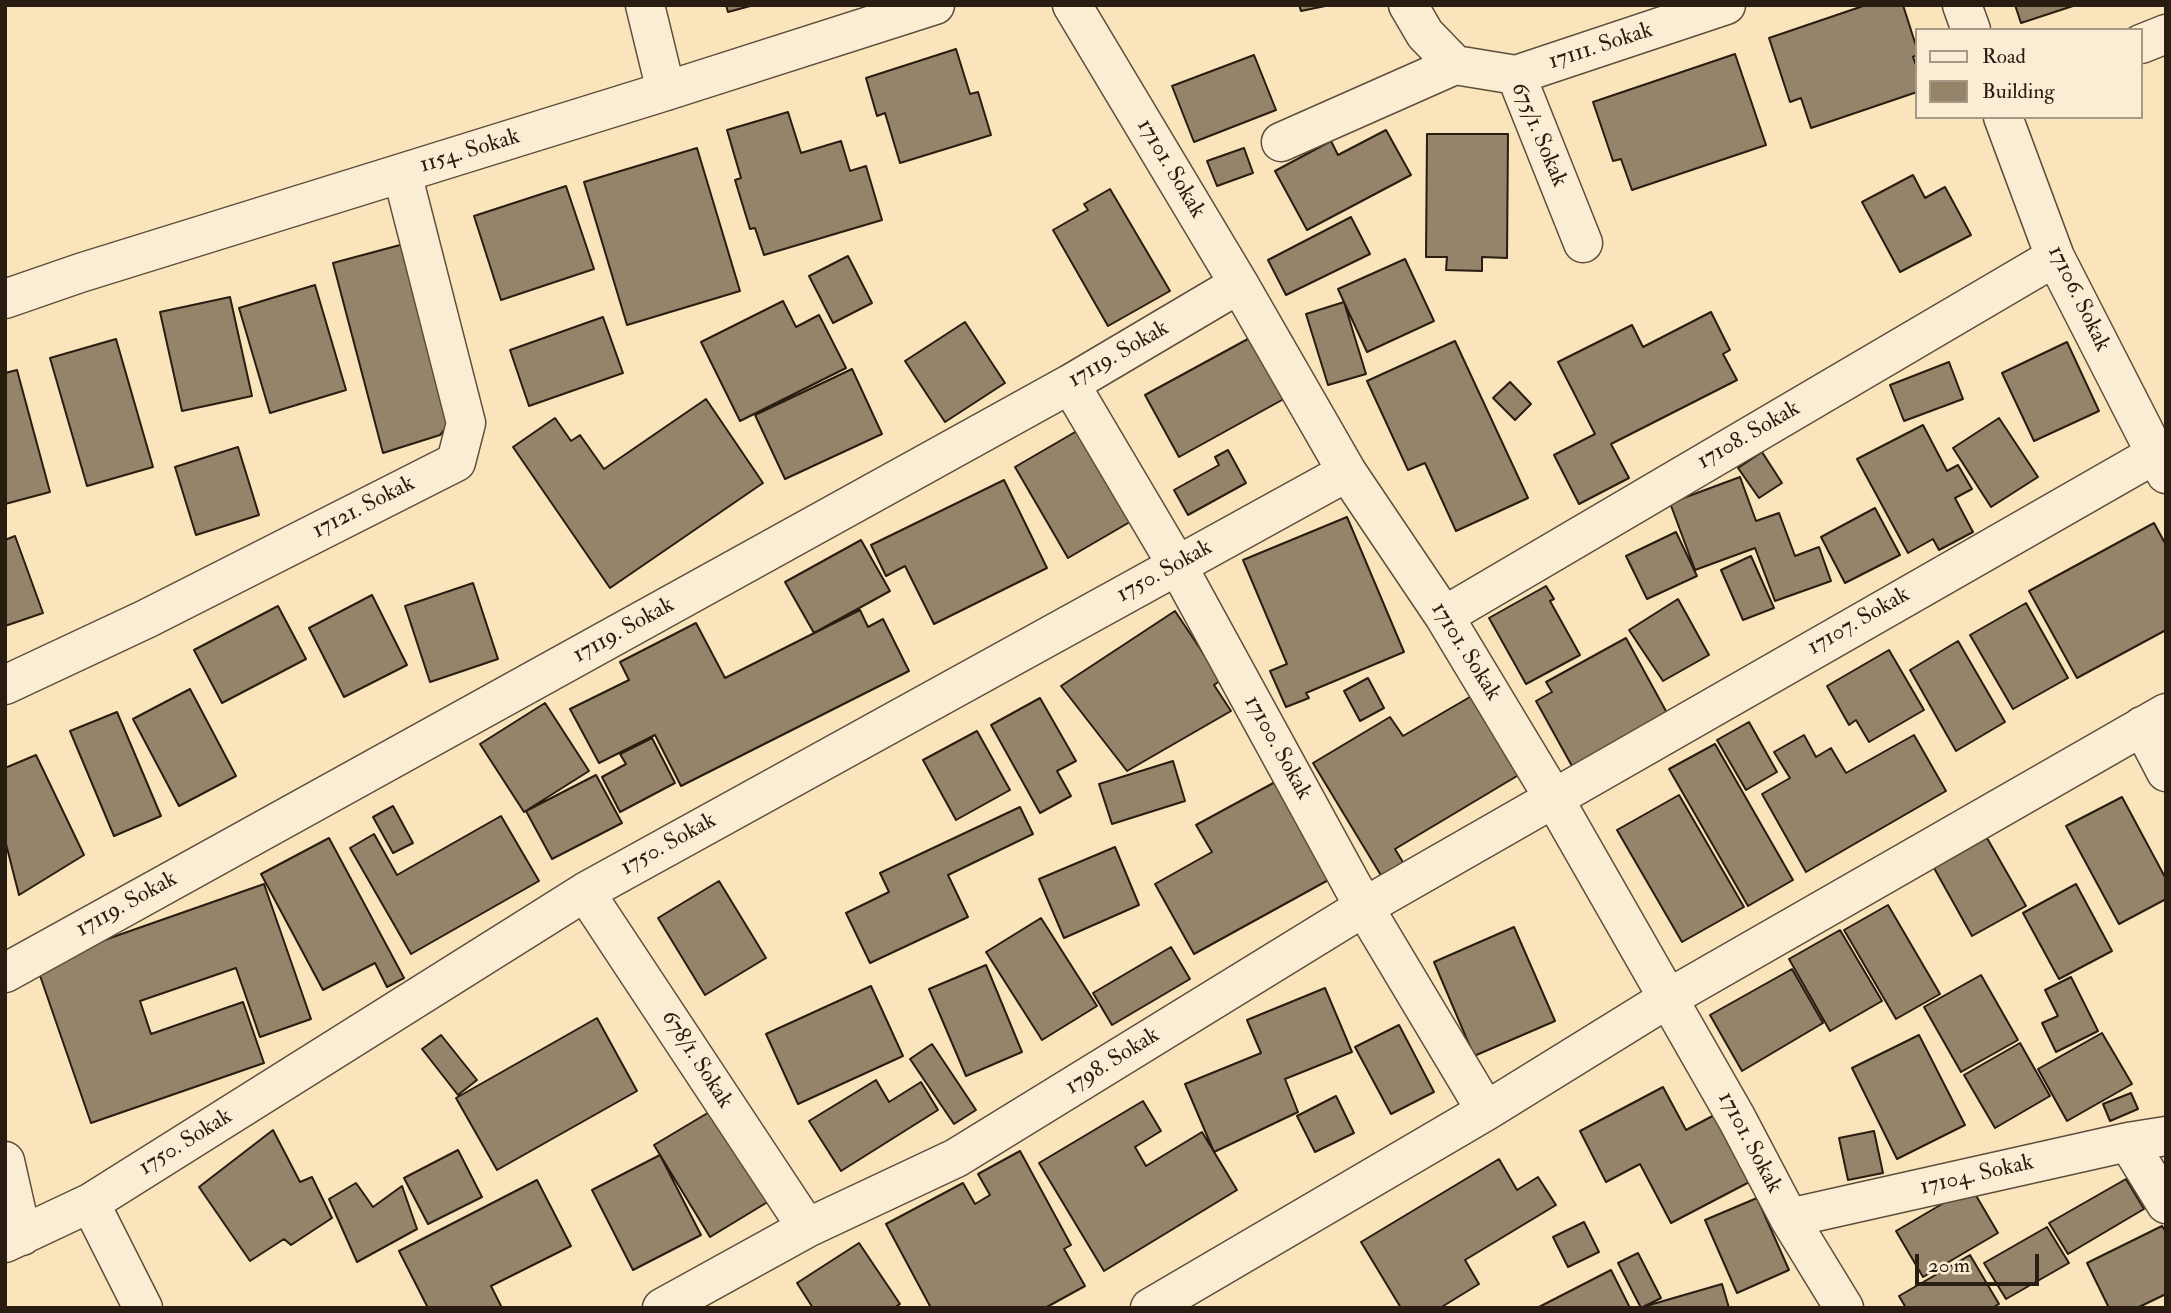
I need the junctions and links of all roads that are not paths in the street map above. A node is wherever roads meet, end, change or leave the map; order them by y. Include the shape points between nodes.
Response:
1 (645, 5) edge
2 (935, 5) edge
3 (1072, 5) edge
4 (1408, 5) edge
5 (1726, 5) edge
6 (1962, 5) edge
7 (1970, 28) edge
8 (2166, 34) edge
9 (2143, 43) edge
10 (1455, 65) junction
11 (1516, 75) junction
12 (666, 92) junction
13 (2004, 119) edge
14 (1281, 142) dead end
15 (402, 173) junction
16 (1583, 243) dead end
17 (2055, 257) junction
18 (1239, 284) junction
19 (5, 299) edge
20 (1070, 384) junction
21 (2162, 458) edge
22 (1347, 472) junction
23 (1177, 565) junction
24 (1444, 616) junction
25 (5, 685) edge
26 (2154, 720) edge
27 (2166, 772) edge
28 (1553, 797) junction
29 (585, 891) junction
30 (1364, 907) junction
31 (5, 973) edge
32 (1667, 999) junction
33 (1486, 1111) junction
34 (2166, 1136) edge
35 (2128, 1142) junction
36 (5, 1161) edge
37 (90, 1203) junction
38 (2166, 1204) edge
39 (1789, 1218) junction
40 (807, 1228) junction
41 (14, 1240) edge
42 (143, 1308) edge
43 (662, 1308) edge
44 (1150, 1308) edge
45 (1844, 1308) edge

1 - 12 street
2 - 12 street, 1154. Sokak
3 - 18 street, 17101. Sokak
4 - 10 street via 1425,34
5 - 11 street, 17111. Sokak
6 - 7 street
8 - 9 street
10 - 11 street, 675/1. Sokak
10 - 14 street
11 - 16 street, 675/1. Sokak
12 - 15 street, 1154. Sokak
13 - 17 street, 17106. Sokak
15 - 19 street, 1154. Sokak
15 - 25 street, 17121. Sokak via 466,423 456,462
17 - 21 street, 17106. Sokak
17 - 24 street, 17108. Sokak
18 - 20 street, 17119. Sokak
18 - 22 street, 17101. Sokak
20 - 23 street, 17100. Sokak
20 - 31 street, 17119. Sokak
21 - 28 street, 17107. Sokak
22 - 23 street, 1750. Sokak
22 - 24 street, 17101. Sokak
23 - 29 street, 1750. Sokak
23 - 30 street, 17100. Sokak
24 - 28 street, 17101. Sokak
26 - 27 street
26 - 32 street
28 - 30 street, 1798. Sokak
28 - 32 street, 17101. Sokak
29 - 37 street, 1750. Sokak
29 - 40 street, 678/1. Sokak
30 - 33 street, 17100. Sokak
30 - 40 street, 1798. Sokak via 956,1158
32 - 33 street
32 - 39 street, 17101. Sokak
33 - 44 street
34 - 35 street, 17104. Sokak
35 - 38 street
35 - 39 street, 17104. Sokak
36 - 41 street
37 - 41 street, 1750. Sokak
37 - 42 street
39 - 45 street, 17101. Sokak
40 - 43 street, 1798. Sokak

